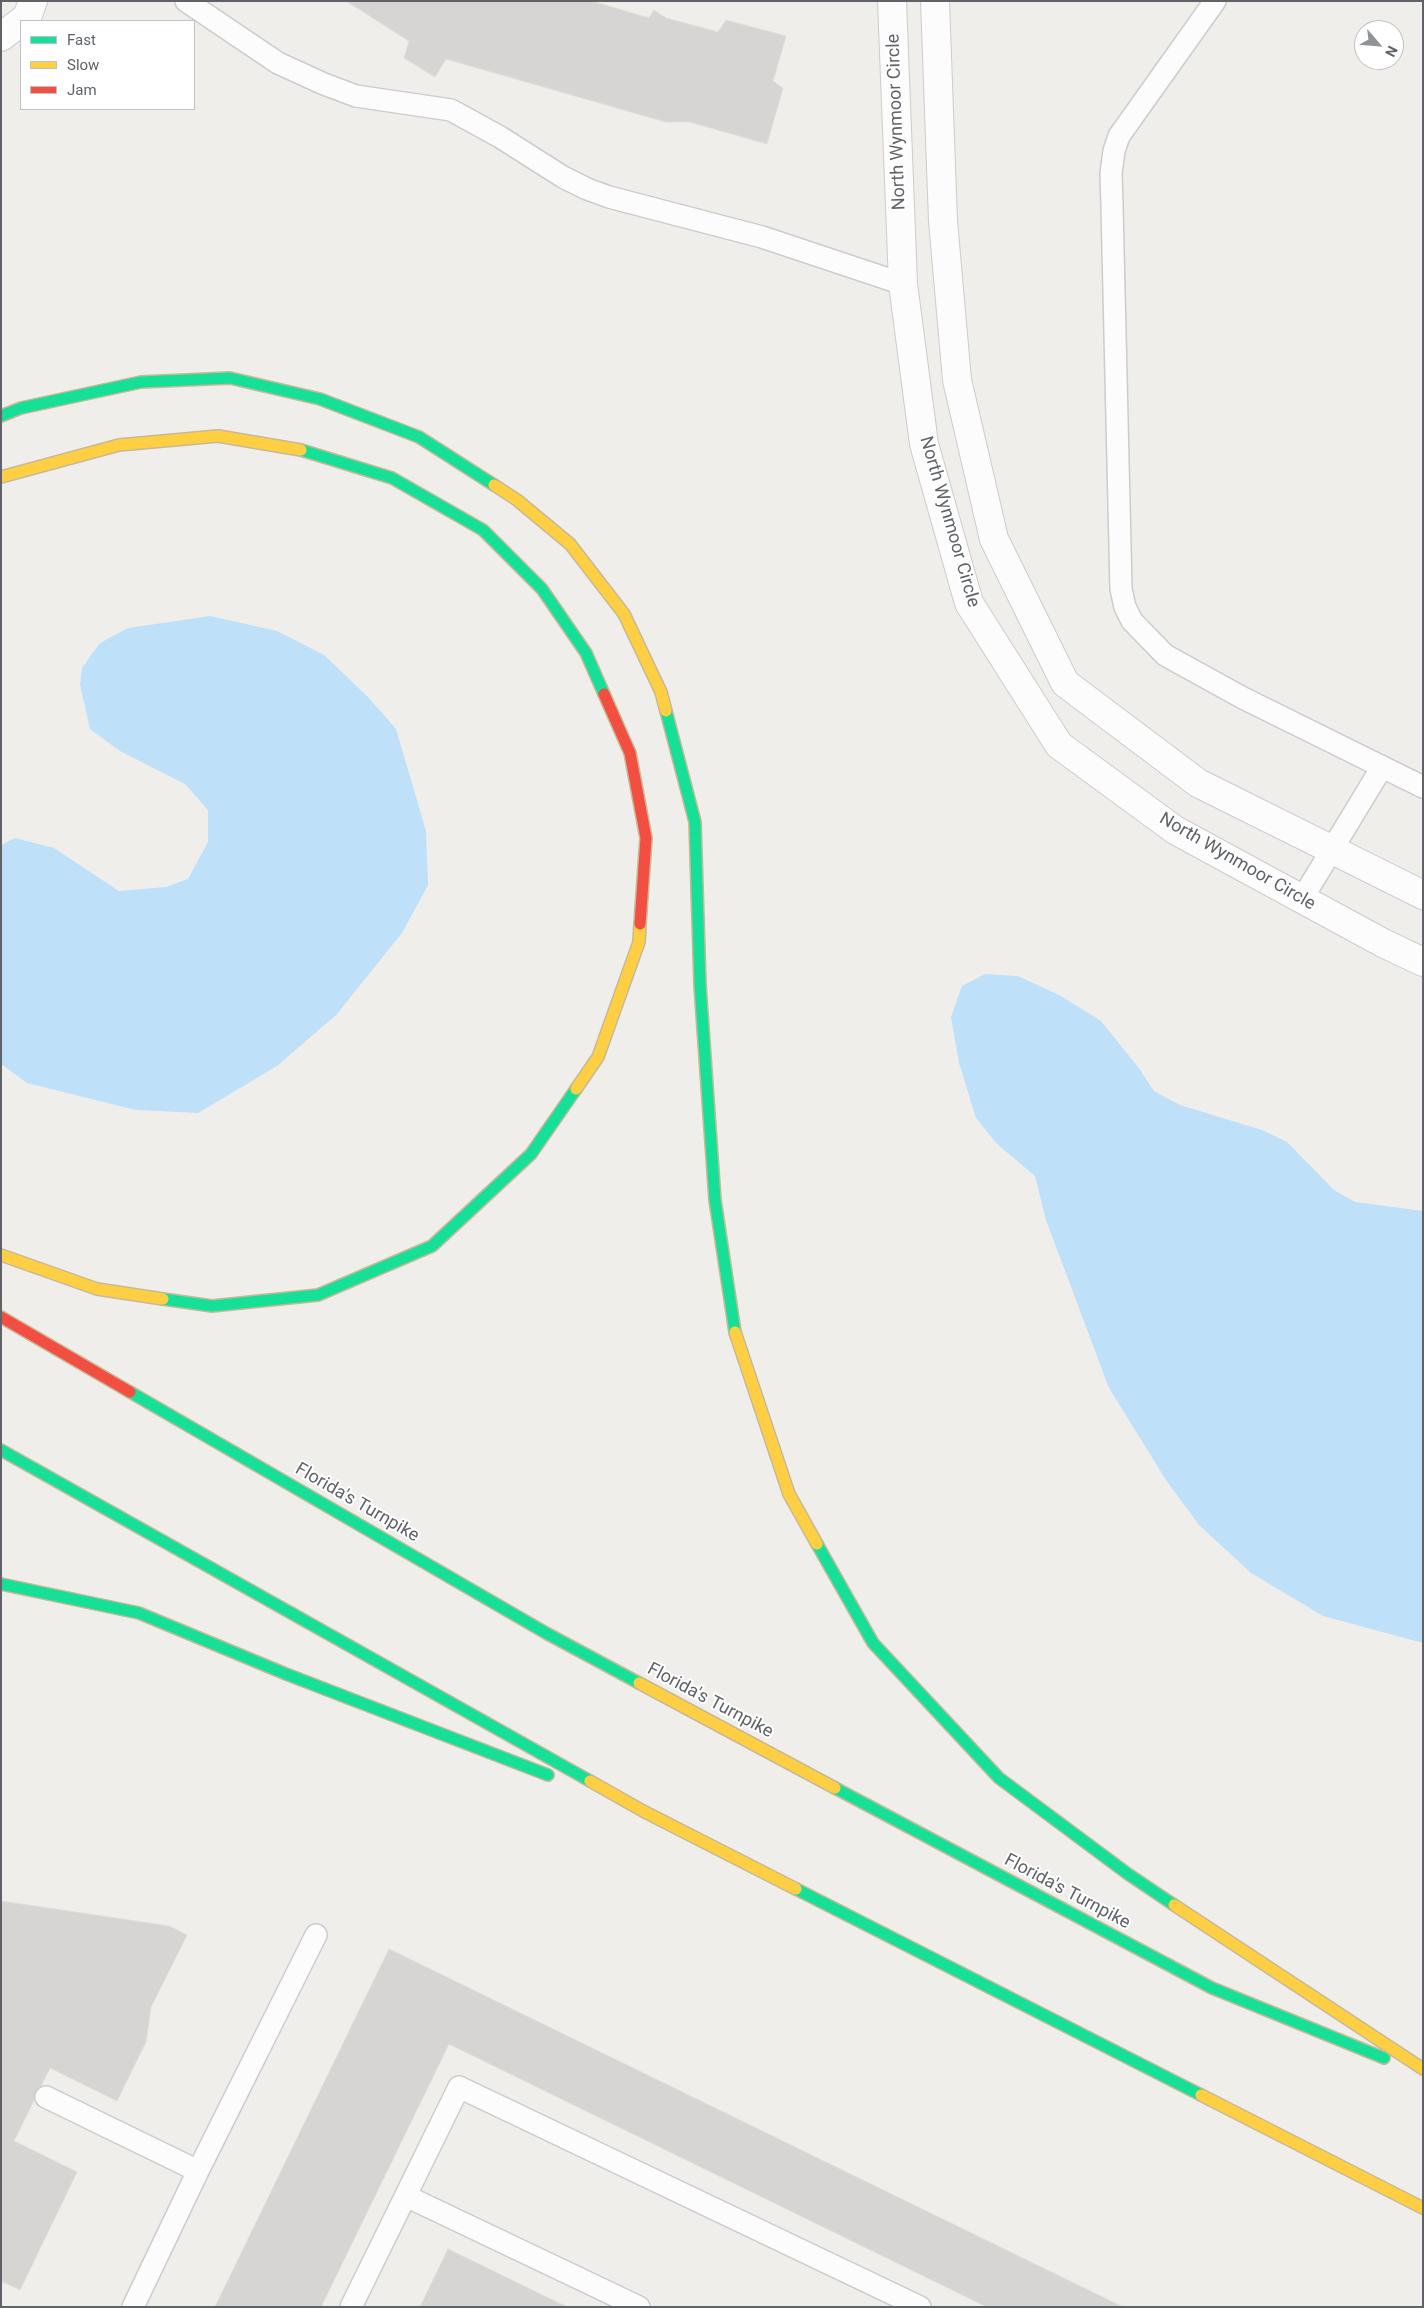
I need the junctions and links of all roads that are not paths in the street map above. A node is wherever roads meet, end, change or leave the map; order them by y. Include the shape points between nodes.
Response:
1 (33, 1) edge
2 (186, 1) edge
3 (892, 1) edge
4 (935, 1) edge
5 (1215, 1) edge
6 (23, 20) edge
7 (20, 22) edge
8 (1, 37) edge
9 (903, 284) junction
10 (1, 416) edge
11 (1, 477) edge
12 (1382, 767) junction
13 (1423, 787) edge
14 (1331, 850) junction
15 (1423, 895) edge
16 (1302, 899) junction
17 (1423, 962) edge
18 (1, 1255) edge
19 (1, 1317) edge
20 (1, 1450) edge
21 (1, 1584) edge
22 (643, 1811) junction
23 (316, 1935) dead end
24 (1423, 2069) edge
25 (1423, 2074) edge
26 (46, 2098) dead end
27 (198, 2170) junction
28 (406, 2196) junction
29 (1423, 2208) edge
30 (133, 2307) edge
31 (351, 2307) edge
32 (639, 2307) edge
33 (920, 2307) edge

1 - 6 street
2 - 9 lane via 278,63 356,96 451,110 587,189 762,237
3 - 9 street, North Wynmoor Circle
4 - 14 street via 943,221 957,380 994,539 1065,683 1198,783
5 - 12 lane via 1119,136 1114,151 1111,173 1121,589 1132,622 1165,655
7 - 8 street
9 - 16 street, North Wynmoor Circle via 924,444 970,603 1059,746 1175,830
10 - 24 highway via 21,408 141,382 230,378 320,399 419,437 516,500 570,544 624,614 661,692 695,822 700,985 715,1200 737,1342 790,1494 873,1643 999,1778 1128,1874
11 - 18 highway via 119,445 218,436 305,451 392,478 484,530 542,589 586,653 630,753 646,838 639,942 598,1057 531,1154 432,1246 318,1295 212,1306 97,1289
12 - 13 lane
12 - 14 lane
14 - 15 street
14 - 16 lane
16 - 17 street, North Wynmoor Circle
19 - 25 highway, Florida's Turnpike via 546,1633 939,1844 1212,1988
20 - 22 highway
21 - 22 highway via 140,1613 296,1678
22 - 29 highway
23 - 27 lane
26 - 27 lane
27 - 30 lane
28 - 31 lane
28 - 32 lane
28 - 33 lane via 459,2087

